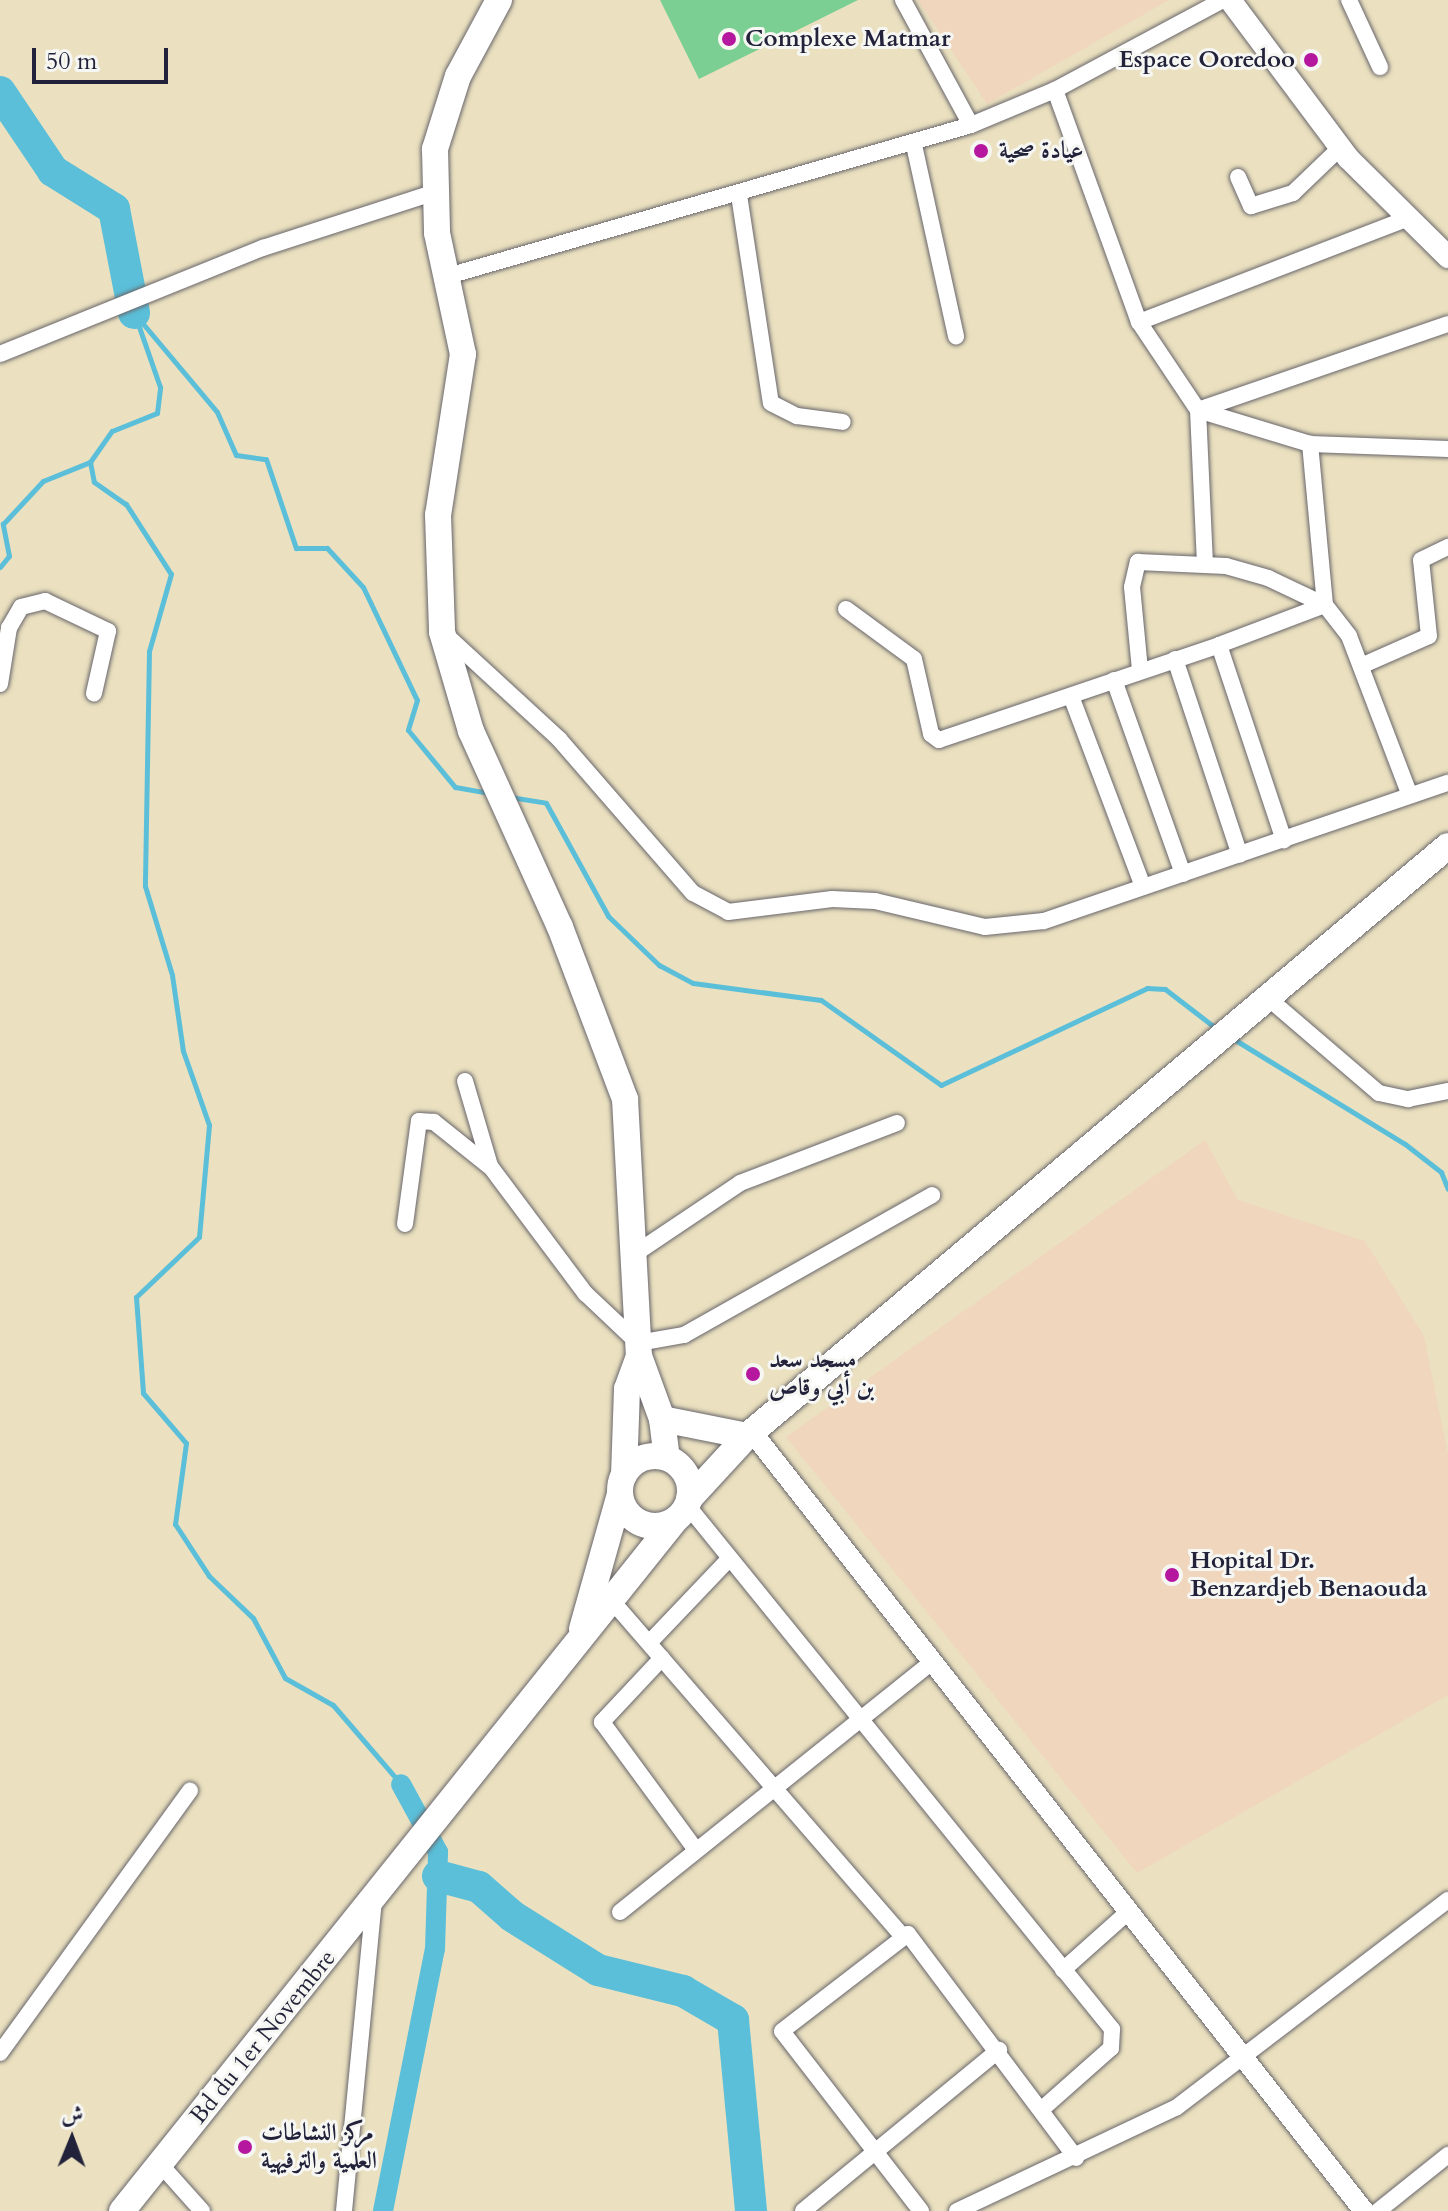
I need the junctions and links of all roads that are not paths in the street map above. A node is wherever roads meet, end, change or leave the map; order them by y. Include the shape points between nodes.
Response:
1 (499, 0) edge
2 (903, 0) edge
3 (1223, 0) edge
4 (1230, 0) edge
5 (1349, 0) edge
6 (1380, 67) dead end
7 (1055, 90) junction
8 (971, 125) junction
9 (914, 145) junction
10 (1340, 148) junction
11 (1238, 177) dead end
12 (432, 193) junction
13 (739, 195) junction
14 (1408, 218) junction
15 (1448, 257) edge
16 (448, 276) junction
17 (1139, 322) junction
18 (1448, 324) edge
19 (956, 336) dead end
20 (0, 354) edge
21 (1198, 410) junction
22 (843, 422) dead end
23 (1310, 444) junction
24 (1448, 449) edge
25 (1448, 547) edge
26 (1205, 564) junction
27 (1325, 605) junction
28 (846, 609) dead end
29 (442, 632) junction
30 (1219, 645) junction
31 (1175, 659) junction
32 (1361, 666) junction
33 (1140, 670) junction
34 (1114, 680) junction
35 (0, 684) edge
36 (94, 693) dead end
37 (1071, 696) junction
38 (1448, 783) edge
39 (1409, 793) junction
40 (1284, 840) junction
41 (1448, 846) edge
42 (1240, 855) junction
43 (1183, 874) junction
44 (1143, 887) junction
45 (1258, 1006) junction
46 (465, 1081) dead end
47 (1448, 1091) edge
48 (897, 1123) dead end
49 (490, 1166) junction
50 (932, 1195) dead end
51 (405, 1224) dead end
52 (636, 1253) junction
53 (639, 1350) junction
54 (662, 1419) junction
55 (750, 1434) junction
56 (668, 1459) junction
57 (622, 1484) junction
58 (684, 1508) junction
59 (729, 1559) junction
60 (613, 1602) junction
61 (579, 1638) junction
62 (649, 1643) junction
63 (662, 1658) junction
64 (930, 1664) junction
65 (858, 1721) junction
66 (777, 1789) junction
67 (190, 1791) dead end
68 (696, 1850) junction
69 (375, 1897) junction
70 (1448, 1900) edge
71 (620, 1912) dead end
72 (1127, 1913) junction
73 (903, 1937) junction
74 (1063, 1970) junction
75 (999, 2050) junction
76 (0, 2053) edge
77 (1246, 2061) junction
78 (1042, 2109) junction
79 (872, 2152) junction
80 (1448, 2155) edge
81 (1076, 2158) junction
82 (160, 2164) junction
83 (122, 2211) edge
84 (202, 2211) edge
85 (344, 2211) edge
86 (803, 2211) edge
87 (921, 2211) edge
88 (957, 2211) edge
89 (1364, 2211) edge
90 (1378, 2211) edge

1 - 12 main road via 445,113
2 - 8 street
3 - 7 street
4 - 10 main road
5 - 6 street
7 - 8 street
7 - 17 street
8 - 9 street
9 - 13 street
9 - 19 street
10 - 11 street via 1293,193 1251,206
10 - 14 main road
12 - 16 main road
12 - 20 street via 263,248 41,342
13 - 16 street
13 - 22 street via 771,403 797,416
14 - 15 main road
14 - 17 street
16 - 29 main road via 463,354 438,515
17 - 21 street
18 - 21 street
21 - 23 street
21 - 26 street
23 - 24 street
23 - 27 street
25 - 32 street via 1421,560 1429,636
26 - 27 street via 1268,578
26 - 33 street via 1138,562 1132,570
27 - 30 street
27 - 32 street
28 - 37 street via 914,659 931,734 939,740
29 - 44 street via 559,739 693,893 728,912 875,901 1008,927
29 - 52 main road via 471,731 560,927 625,1099
30 - 31 street
30 - 40 street
31 - 33 street
31 - 42 street
32 - 39 street
33 - 34 street
34 - 37 street
34 - 43 street
35 - 36 street via 9,628 21,607 45,601 108,631
37 - 44 street
38 - 39 street
39 - 40 street
40 - 42 street
41 - 45 main road, Bd du 1er Novembre
42 - 43 street
43 - 44 street
45 - 47 street via 1379,1093 1408,1099
45 - 55 main road, Bd du 1er Novembre
46 - 49 street
48 - 52 street via 740,1183
49 - 51 street via 434,1122 419,1121
49 - 53 street via 594,1304
50 - 53 street via 684,1335
52 - 53 main road
53 - 54 main road
53 - 57 main road via 627,1389
54 - 55 main road
54 - 56 main road
55 - 56 main road via 711,1438
55 - 58 main road, Bd du 1er Novembre
55 - 64 street
56 - 57 main road via 647,1457
56 - 58 main road via 686,1476
57 - 58 main road via 635,1520 656,1526
57 - 61 main road
58 - 59 street
58 - 60 main road, Bd du 1er Novembre
59 - 62 street
59 - 65 street
60 - 61 main road, Bd du 1er Novembre
60 - 62 street
61 - 69 main road, Bd du 1er Novembre
62 - 63 street
63 - 66 street
63 - 68 street via 602,1722
64 - 65 street
64 - 72 street
65 - 66 street
65 - 74 street
66 - 68 street
66 - 73 street
67 - 76 street
68 - 71 street
69 - 82 main road, Bd du 1er Novembre
69 - 85 street
70 - 77 street
72 - 74 street
72 - 77 street
73 - 75 street via 914,1935
73 - 79 street via 782,2031
74 - 78 street via 1115,2039
75 - 78 street
75 - 79 street
77 - 81 street via 1177,2107
77 - 89 street
78 - 81 street
79 - 86 street
79 - 87 street
80 - 90 street
81 - 88 street
82 - 83 main road, Bd du 1er Novembre
82 - 84 street

